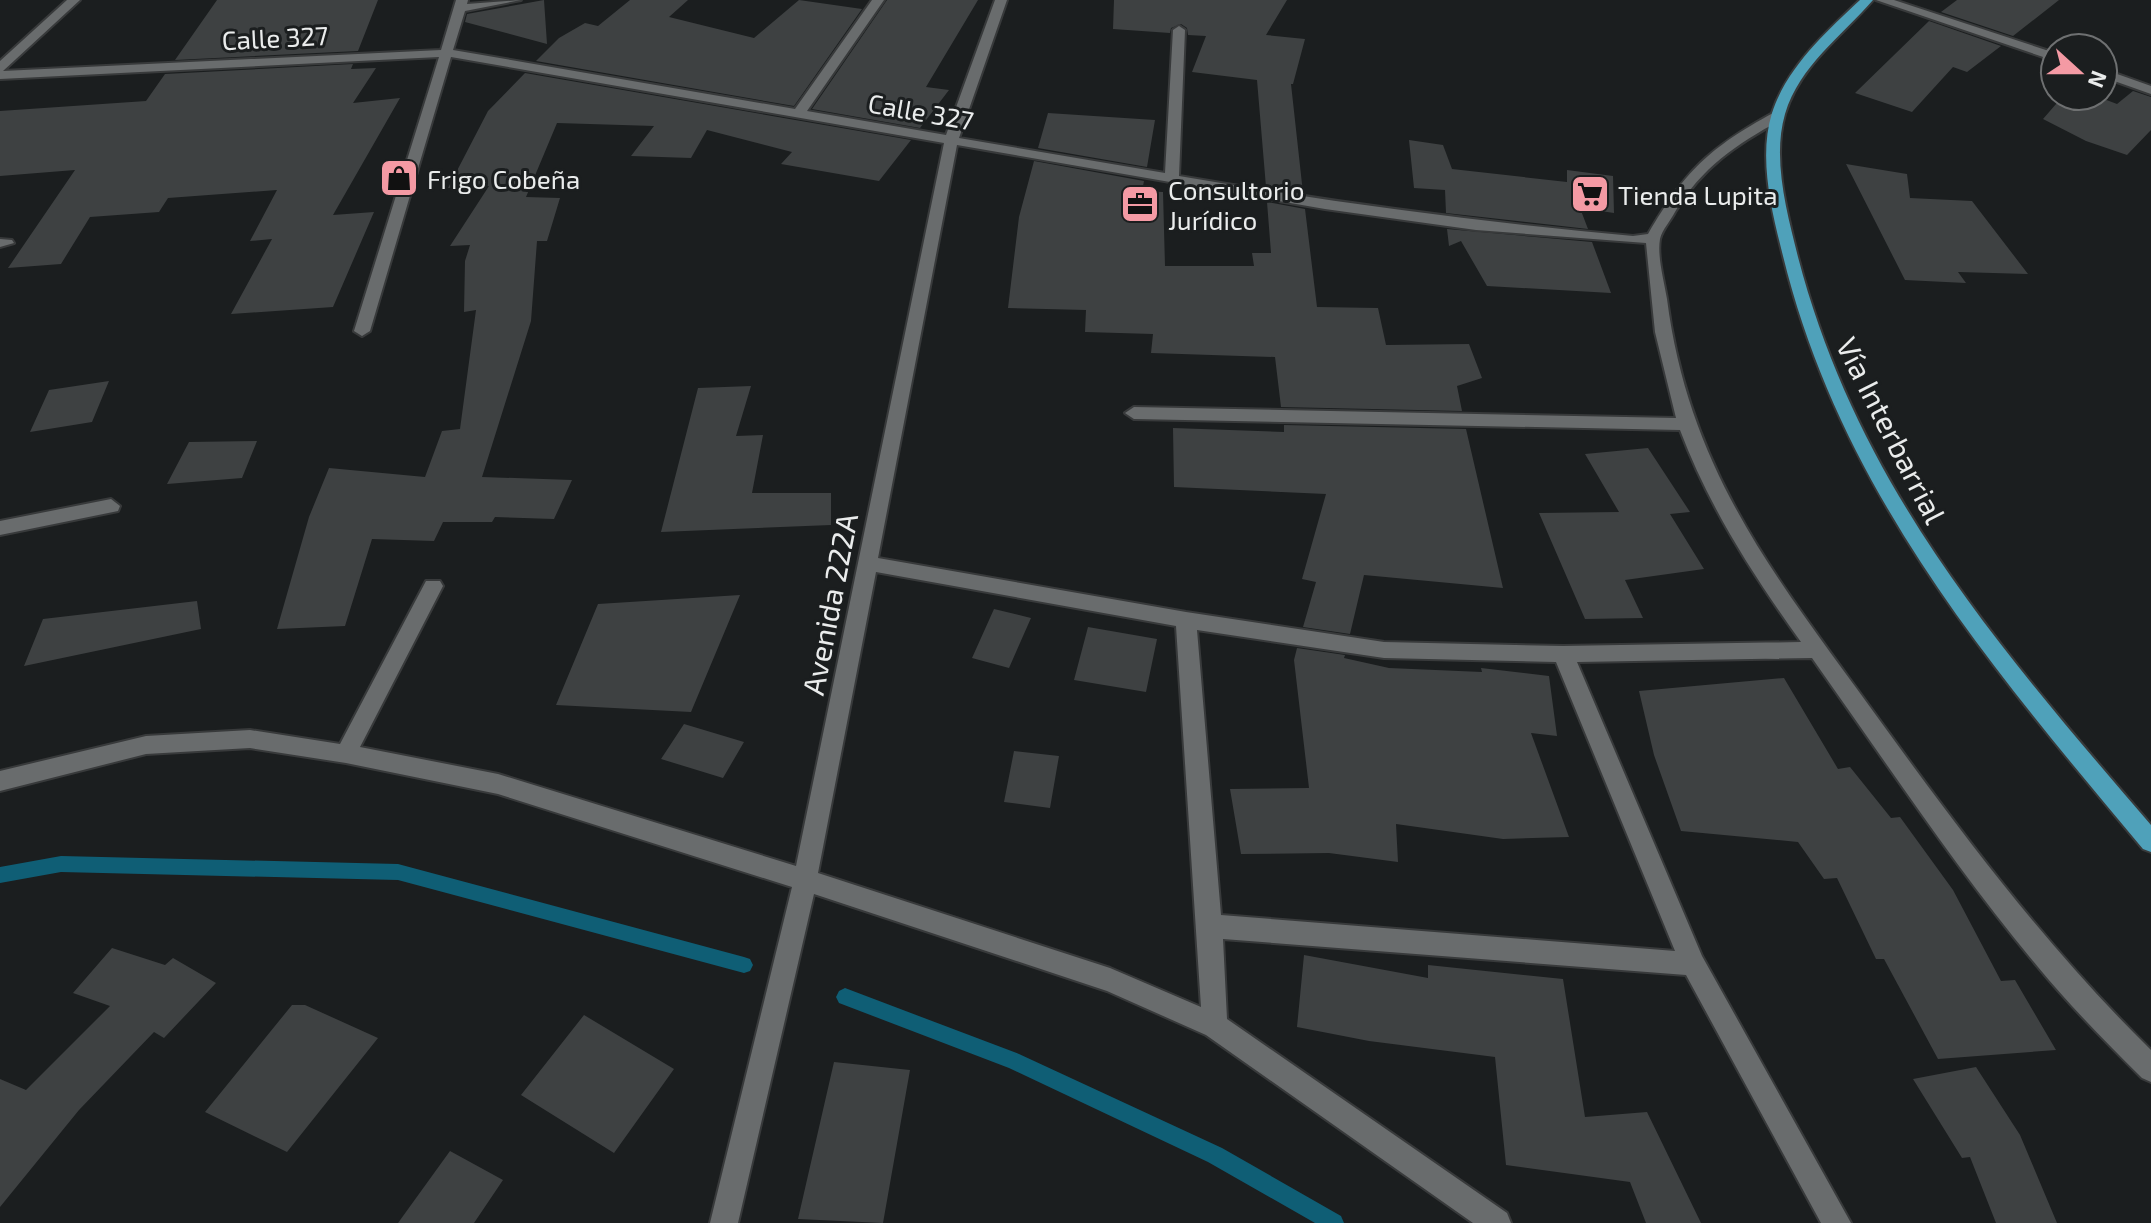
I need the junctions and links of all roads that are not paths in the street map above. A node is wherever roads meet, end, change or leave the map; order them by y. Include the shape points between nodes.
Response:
1 (74, 0) edge
2 (515, 0) edge
3 (878, 0) edge
4 (1001, 0) edge
5 (1867, 0) edge
6 (1882, 0) edge
7 (462, 4) edge
8 (1179, 30) dead end
9 (2039, 52) edge
10 (448, 53) junction
11 (0, 68) edge
12 (0, 75) edge
13 (2119, 79) edge
14 (2151, 90) edge
15 (798, 114) junction
16 (1778, 116) junction
17 (951, 141) junction
18 (1172, 179) junction
19 (1653, 238) junction
20 (362, 331) dead end
21 (1134, 413) dead end
22 (1686, 424) junction
23 (111, 506) dead end
24 (0, 528) edge
25 (868, 563) junction
26 (433, 586) dead end
27 (1186, 620) junction
28 (1818, 650) junction
29 (1563, 654) junction
30 (346, 754) junction
31 (0, 781) edge
32 (2151, 842) edge
33 (805, 880) junction
34 (1210, 926) junction
35 (1693, 964) junction
36 (1215, 1026) junction
37 (2151, 1069) edge
38 (724, 1223) edge
39 (1497, 1223) edge
40 (1837, 1223) edge

1 - 11 street
2 - 7 street
3 - 15 street
4 - 17 street, Avenida 222A
5 - 16 main road, Vía Interbarrial via 1810,59
6 - 9 street
7 - 10 street
8 - 18 street
10 - 12 street, Calle 327
10 - 15 street, Calle 327
10 - 20 street
13 - 14 street
15 - 17 street, Calle 327
16 - 19 street via 1709,156 1677,195
16 - 32 main road, Vía Interbarrial via 1775,169 1789,261 1850,424 1896,510 1958,607
17 - 18 street, Calle 327
17 - 25 street, Avenida 222A
18 - 19 street, Calle 327 via 1476,226 1610,240
19 - 22 street via 1657,296
21 - 22 street
22 - 28 street via 1720,498
23 - 24 street
25 - 27 street
25 - 33 street, Avenida 222A
26 - 30 street
27 - 29 street via 1384,650
27 - 34 street
28 - 29 street
28 - 37 street via 2037,947
29 - 35 street
30 - 31 street via 250,739 146,745
30 - 33 street via 498,784
33 - 36 street via 1110,980
33 - 38 street, Avenida 222A
34 - 35 street
34 - 36 street
35 - 40 street
36 - 39 street

